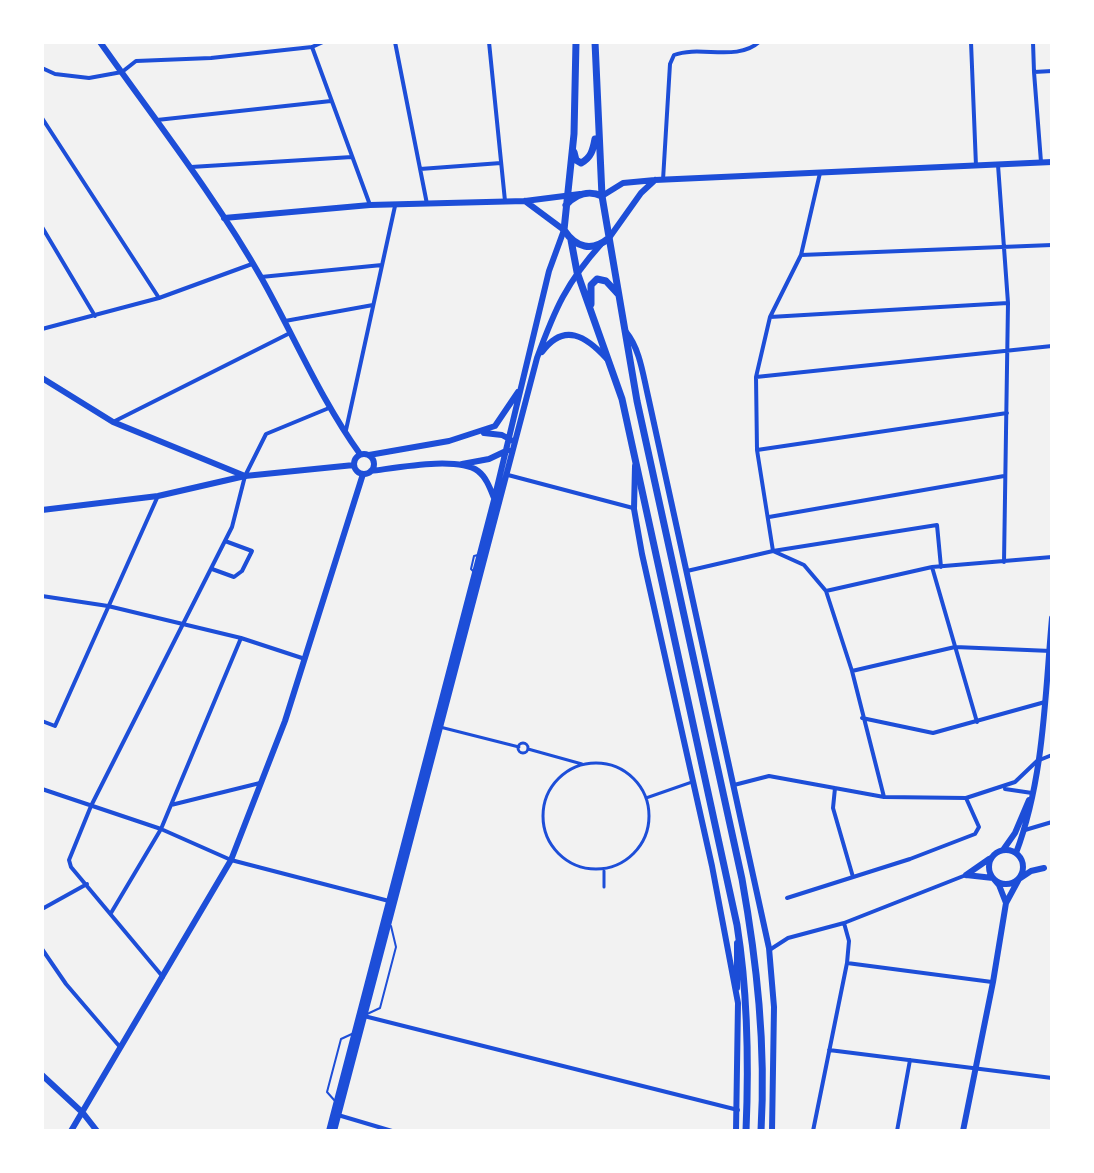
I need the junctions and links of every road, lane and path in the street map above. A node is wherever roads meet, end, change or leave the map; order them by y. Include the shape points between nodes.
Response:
1 (100, 42) edge
2 (323, 42) edge
3 (395, 42) edge
4 (489, 42) edge
5 (575, 42) edge
6 (595, 42) edge
7 (759, 42) edge
8 (971, 42) edge
9 (1033, 42) edge
10 (312, 47) junction
11 (42, 68) edge
12 (1052, 71) edge
13 (122, 72) junction
14 (1034, 72) junction
15 (331, 101) junction
16 (42, 118) edge
17 (157, 120) junction
18 (597, 130) junction
19 (574, 134) junction
20 (352, 157) junction
21 (1041, 162) junction
22 (1052, 162) edge
23 (501, 163) junction
24 (998, 165) junction
25 (976, 166) junction
26 (189, 167) junction
27 (420, 169) junction
28 (821, 171) junction
29 (659, 180) junction
30 (567, 194) junction
31 (580, 194) junction
32 (602, 196) junction
33 (505, 201) junction
34 (525, 201) junction
35 (370, 205) junction
36 (427, 205) junction
37 (566, 205) junction
38 (395, 206) junction
39 (224, 218) junction
40 (42, 227) edge
41 (564, 230) junction
42 (571, 240) junction
43 (606, 240) junction
44 (1052, 245) edge
45 (1004, 247) junction
46 (801, 255) junction
47 (252, 264) junction
48 (382, 265) junction
49 (577, 272) junction
50 (261, 277) junction
51 (619, 296) junction
52 (159, 298) junction
53 (1008, 303) junction
54 (373, 305) junction
55 (591, 315) junction
56 (95, 316) junction
57 (770, 317) junction
58 (284, 321) junction
59 (42, 329) edge
60 (625, 331) junction
61 (290, 333) junction
62 (1052, 346) edge
63 (1006, 351) junction
64 (537, 358) junction
65 (609, 361) junction
66 (756, 377) junction
67 (42, 378) edge
68 (522, 386) junction
69 (330, 408) junction
70 (1007, 413) junction
71 (113, 422) junction
72 (345, 433) junction
73 (475, 434) junction
74 (509, 439) junction
75 (515, 446) junction
76 (757, 450) junction
77 (506, 452) junction
78 (360, 454) junction
79 (369, 455) junction
80 (635, 460) junction
81 (462, 464) junction
82 (354, 465) junction
83 (371, 471) junction
84 (363, 474) junction
85 (508, 475) junction
86 (245, 476) junction
87 (1004, 476) junction
88 (158, 496) junction
89 (494, 500) junction
90 (634, 509) junction
91 (42, 510) edge
92 (769, 517) junction
93 (225, 541) junction
94 (773, 551) junction
95 (1052, 557) edge
96 (1004, 562) junction
97 (932, 567) junction
98 (941, 567) junction
99 (212, 569) junction
100 (687, 571) junction
101 (826, 591) junction
102 (42, 596) edge
103 (108, 606) junction
104 (1052, 618) edge
105 (184, 624) junction
106 (241, 638) junction
107 (955, 647) junction
108 (1050, 651) edge
109 (305, 659) junction
110 (852, 671) junction
111 (1045, 702) junction
112 (862, 718) junction
113 (42, 721) edge
114 (977, 722) junction
115 (440, 727) junction
116 (1052, 755) edge
117 (1037, 761) junction
118 (583, 764) junction
119 (262, 782) junction
120 (693, 782) junction
121 (734, 785) junction
122 (835, 788) junction
123 (1003, 788) junction
124 (42, 789) edge
125 (1032, 793) junction
126 (884, 797) junction
127 (646, 798) junction
128 (966, 798) junction
129 (171, 805) junction
130 (91, 806) junction
131 (1052, 822) edge
132 (161, 829) junction
133 (1025, 830) junction
134 (1002, 850) junction
135 (1018, 855) junction
136 (992, 856) junction
137 (231, 860) junction
138 (1048, 868) edge
139 (604, 869) junction
140 (966, 875) junction
141 (853, 877) junction
142 (993, 878) junction
143 (1019, 879) junction
144 (87, 884) junction
145 (604, 887) dead end
146 (787, 898) dead end
147 (392, 901) junction
148 (1006, 903) junction
149 (42, 909) edge
150 (111, 914) junction
151 (389, 920) junction
152 (844, 923) junction
153 (737, 925) junction
154 (42, 949) edge
155 (769, 951) junction
156 (847, 963) junction
157 (163, 977) junction
158 (993, 982) junction
159 (738, 1003) junction
160 (364, 1016) junction
161 (355, 1033) junction
162 (121, 1048) junction
163 (829, 1050) junction
164 (910, 1060) junction
165 (975, 1068) junction
166 (42, 1075) edge
167 (1052, 1078) edge
168 (336, 1102) junction
169 (738, 1110) junction
170 (83, 1113) junction
171 (338, 1115) junction
172 (71, 1131) edge
173 (97, 1131) edge
174 (331, 1131) edge
175 (392, 1131) edge
176 (736, 1131) edge
177 (746, 1131) edge
178 (761, 1131) edge
179 (772, 1131) edge
180 (813, 1131) edge
181 (897, 1131) edge
182 (963, 1131) edge

1 - 13 main road
2 - 10 street
3 - 27 street
4 - 23 street
5 - 19 highway
6 - 18 highway
7 - 29 street via 745,51 674,55
8 - 25 street
9 - 14 street
10 - 13 street via 136,61
10 - 15 street
11 - 13 street via 89,78
12 - 14 street
13 - 17 main road
14 - 21 street
15 - 17 street
15 - 20 street
16 - 52 street
17 - 26 main road
18 - 19 highway via 593,150 581,163 574,153
18 - 32 highway
19 - 30 highway
20 - 26 street
20 - 35 street
21 - 22 main road
21 - 24 main road
23 - 27 street
23 - 33 street
24 - 25 main road
24 - 45 street
25 - 28 main road
26 - 39 main road
27 - 36 street
28 - 29 main road
28 - 46 street
29 - 32 main road via 623,183
29 - 43 main road via 641,193
30 - 31 main road
30 - 34 main road
30 - 37 highway
31 - 32 highway
31 - 37 highway
32 - 43 highway
33 - 34 main road
33 - 36 main road
34 - 41 main road
35 - 38 main road
35 - 39 main road
36 - 38 main road
37 - 41 highway
38 - 48 street
39 - 47 main road
40 - 56 street
41 - 42 highway
41 - 68 main road
42 - 43 highway via 584,247
42 - 49 highway
43 - 49 main road
43 - 51 highway
44 - 45 street
45 - 46 street
45 - 53 street
46 - 57 street
47 - 50 main road
47 - 52 street
48 - 50 street
48 - 54 street
49 - 55 highway
49 - 64 main road
50 - 58 main road
51 - 55 highway via 606,281 593,281
51 - 60 highway
52 - 56 street
53 - 57 street
53 - 63 street
54 - 58 street
54 - 72 street
55 - 65 highway
56 - 59 street
57 - 66 street
58 - 61 main road
60 - 100 main road via 642,367
60 - 178 highway via 754,948 763,1049
61 - 69 main road
61 - 71 street
62 - 63 street
63 - 66 street
63 - 70 street
64 - 65 main road via 561,335 577,335
64 - 75 main road
65 - 80 highway
66 - 76 street
67 - 71 main road
68 - 73 main road via 495,426
68 - 74 main road
69 - 72 main road
69 - 86 street via 266,434
70 - 76 street
70 - 87 street
71 - 86 main road
72 - 78 main road
73 - 74 main road via 492,432
73 - 79 main road
74 - 75 main road
74 - 77 main road
75 - 77 main road
75 - 85 main road
76 - 92 street
77 - 81 main road
77 - 89 main road
78 - 79 main road
78 - 82 main road
79 - 83 main road
80 - 90 main road
80 - 153 highway
81 - 83 main road
81 - 89 main road via 483,476
82 - 84 main road
82 - 86 main road
83 - 84 main road
84 - 109 main road
85 - 90 street
85 - 115 main road
86 - 88 main road
86 - 93 street
87 - 92 street
87 - 96 street
88 - 91 main road
88 - 103 street
89 - 147 main road
90 - 120 main road
92 - 94 street
93 - 99 street
93 - 99 street via 252,551 234,577
94 - 98 street via 937,525
94 - 100 street
94 - 101 street via 804,565
95 - 96 street
96 - 98 street
97 - 98 street
97 - 101 street
97 - 107 street
99 - 105 street
100 - 121 main road
101 - 110 street
102 - 103 street
103 - 105 street
103 - 113 street via 55,726
104 - 108 main road
105 - 106 street
105 - 130 street
106 - 109 street
106 - 129 street
107 - 108 street
107 - 110 street
107 - 114 street
108 - 111 main road
109 - 119 main road
110 - 112 street
111 - 114 street
111 - 117 main road
112 - 114 street via 933,733
112 - 126 street
115 - 118 street via 519,747 525,744
115 - 147 main road
116 - 117 street
117 - 123 street via 1025,776
117 - 125 main road
118 - 127 street via 618,766
118 - 139 street via 559,777 549,791 543,824 548,840 571,864
119 - 129 street
119 - 137 main road
120 - 127 street
120 - 159 main road
121 - 122 street via 769,776
121 - 155 main road
122 - 126 street
122 - 141 street via 833,808
123 - 125 street
123 - 128 street
124 - 130 street
125 - 133 main road
125 - 134 main road
126 - 128 street
127 - 139 street via 646,836 636,852
128 - 141 street via 979,827 975,834
129 - 132 street
130 - 132 street
130 - 144 street via 69,860
131 - 133 street
132 - 137 street
132 - 150 street
133 - 135 main road
134 - 135 main road
134 - 136 main road
135 - 138 main road via 1027,864
135 - 143 main road via 1023,868
136 - 140 main road
136 - 142 main road
137 - 147 street
137 - 157 main road
138 - 143 main road
139 - 145 street
140 - 142 main road
140 - 152 street
141 - 146 street
142 - 143 main road via 1009,884
142 - 148 main road
143 - 148 main road
144 - 149 street
144 - 150 street
147 - 151 main road
147 - 161 main road
148 - 158 main road
150 - 157 street
151 - 160 main road
151 - 160 lane via 396,947 380,1008
152 - 155 street via 788,938
152 - 156 street
153 - 159 main road
153 - 177 highway via 750,1052
154 - 162 street
155 - 179 main road via 774,1007
156 - 158 street
156 - 163 street
157 - 162 main road
158 - 165 main road
159 - 169 main road
160 - 169 street
160 - 171 main road
161 - 168 main road
161 - 168 lane via 341,1039 327,1092
162 - 170 main road
163 - 164 street
163 - 180 street
164 - 165 street
164 - 181 street
165 - 167 street
165 - 182 main road
166 - 170 main road
168 - 174 main road
169 - 176 main road
170 - 172 main road
170 - 173 main road
171 - 174 main road
171 - 175 street

